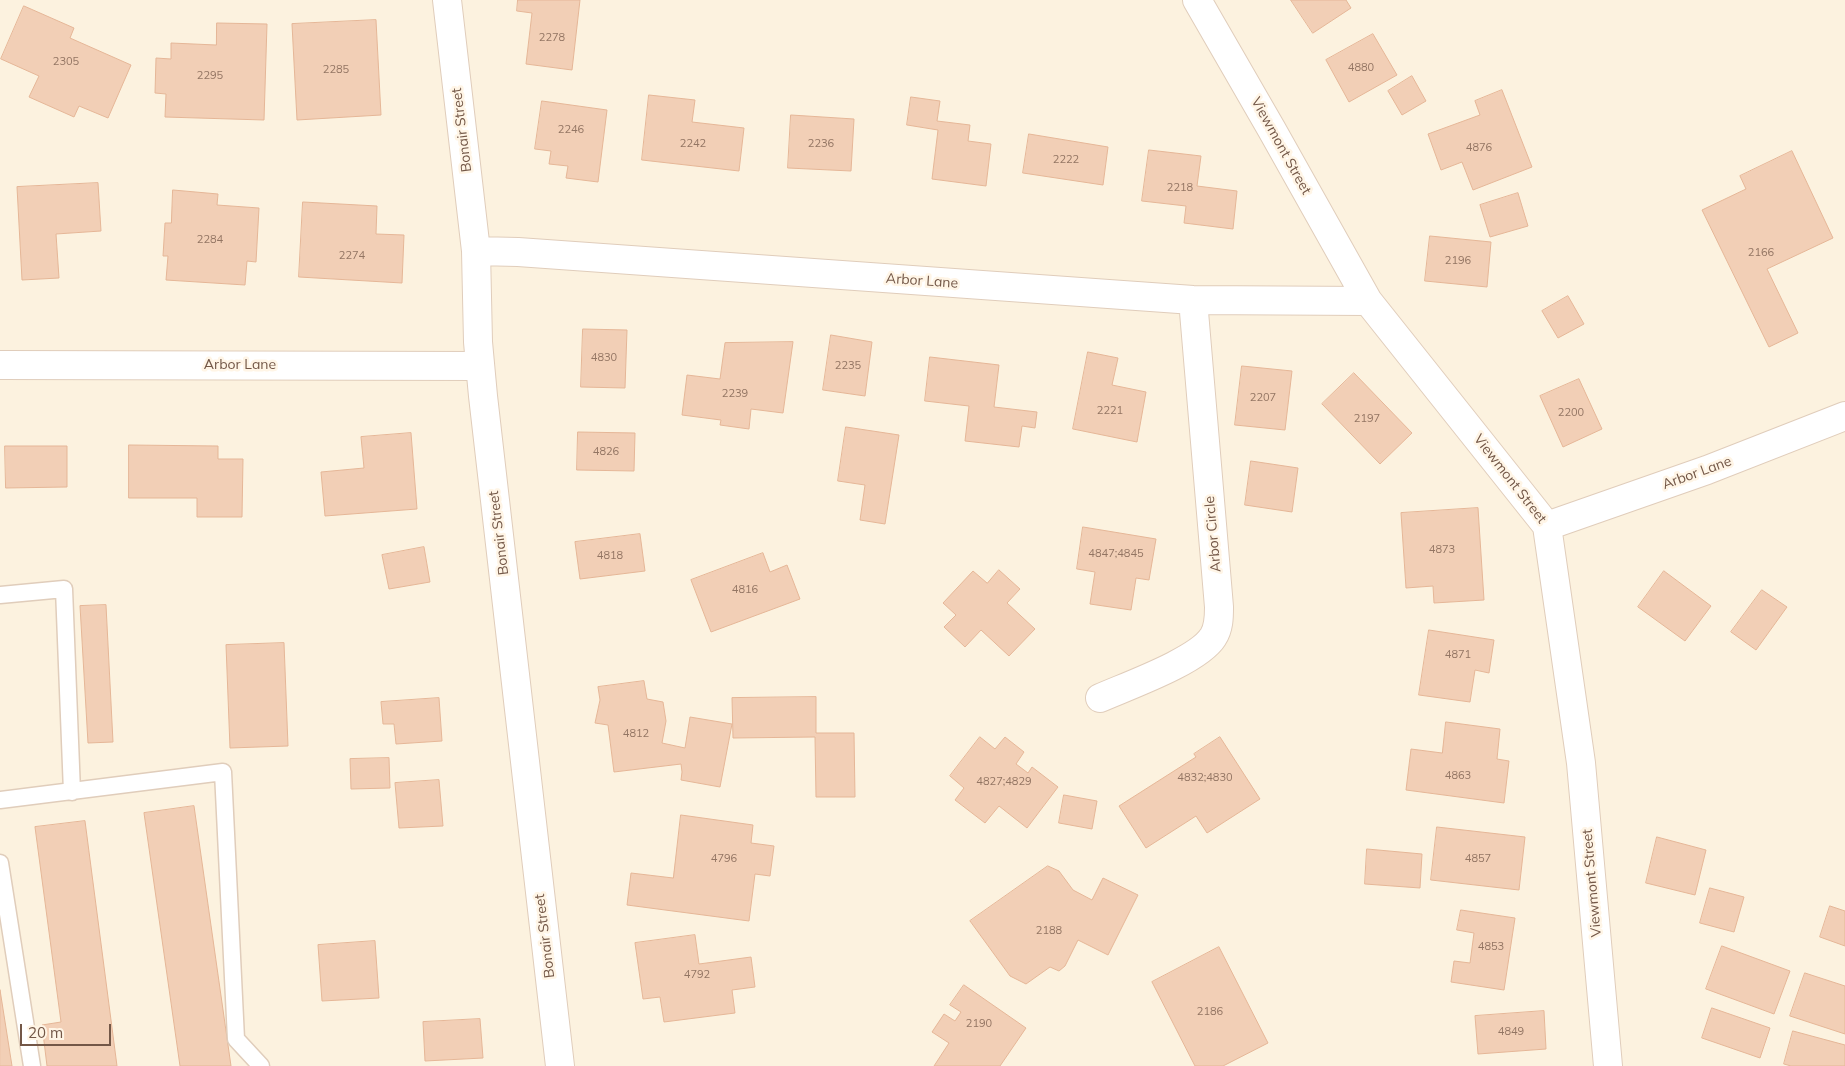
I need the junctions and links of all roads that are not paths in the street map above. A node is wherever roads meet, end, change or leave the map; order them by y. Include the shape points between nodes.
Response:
1 (447, 0) edge
2 (1197, 0) edge
3 (476, 251) junction
4 (1193, 300) junction
5 (1368, 301) junction
6 (0, 365) edge
7 (480, 366) junction
8 (1845, 416) edge
9 (1547, 526) junction
10 (0, 595) edge
11 (1100, 698) dead end
12 (72, 792) junction
13 (0, 800) edge
14 (0, 863) edge
15 (32, 1066) edge
16 (261, 1066) edge
17 (560, 1066) edge
18 (1608, 1066) edge

1 - 3 street, Bonair Street
2 - 5 street, Viewmont Street
3 - 4 street, Arbor Lane
3 - 7 street, Bonair Street
4 - 5 street, Arbor Lane
4 - 11 street, Arbor Circle via 1219,607 1217,628 1207,644 1192,657
5 - 9 street, Viewmont Street
6 - 7 street, Arbor Lane
7 - 17 street, Bonair Street
8 - 9 street, Arbor Lane via 1707,470
9 - 18 street, Viewmont Street via 1581,763
10 - 12 lane via 64,589
12 - 13 lane
12 - 16 lane via 223,772 236,1039
14 - 15 lane

